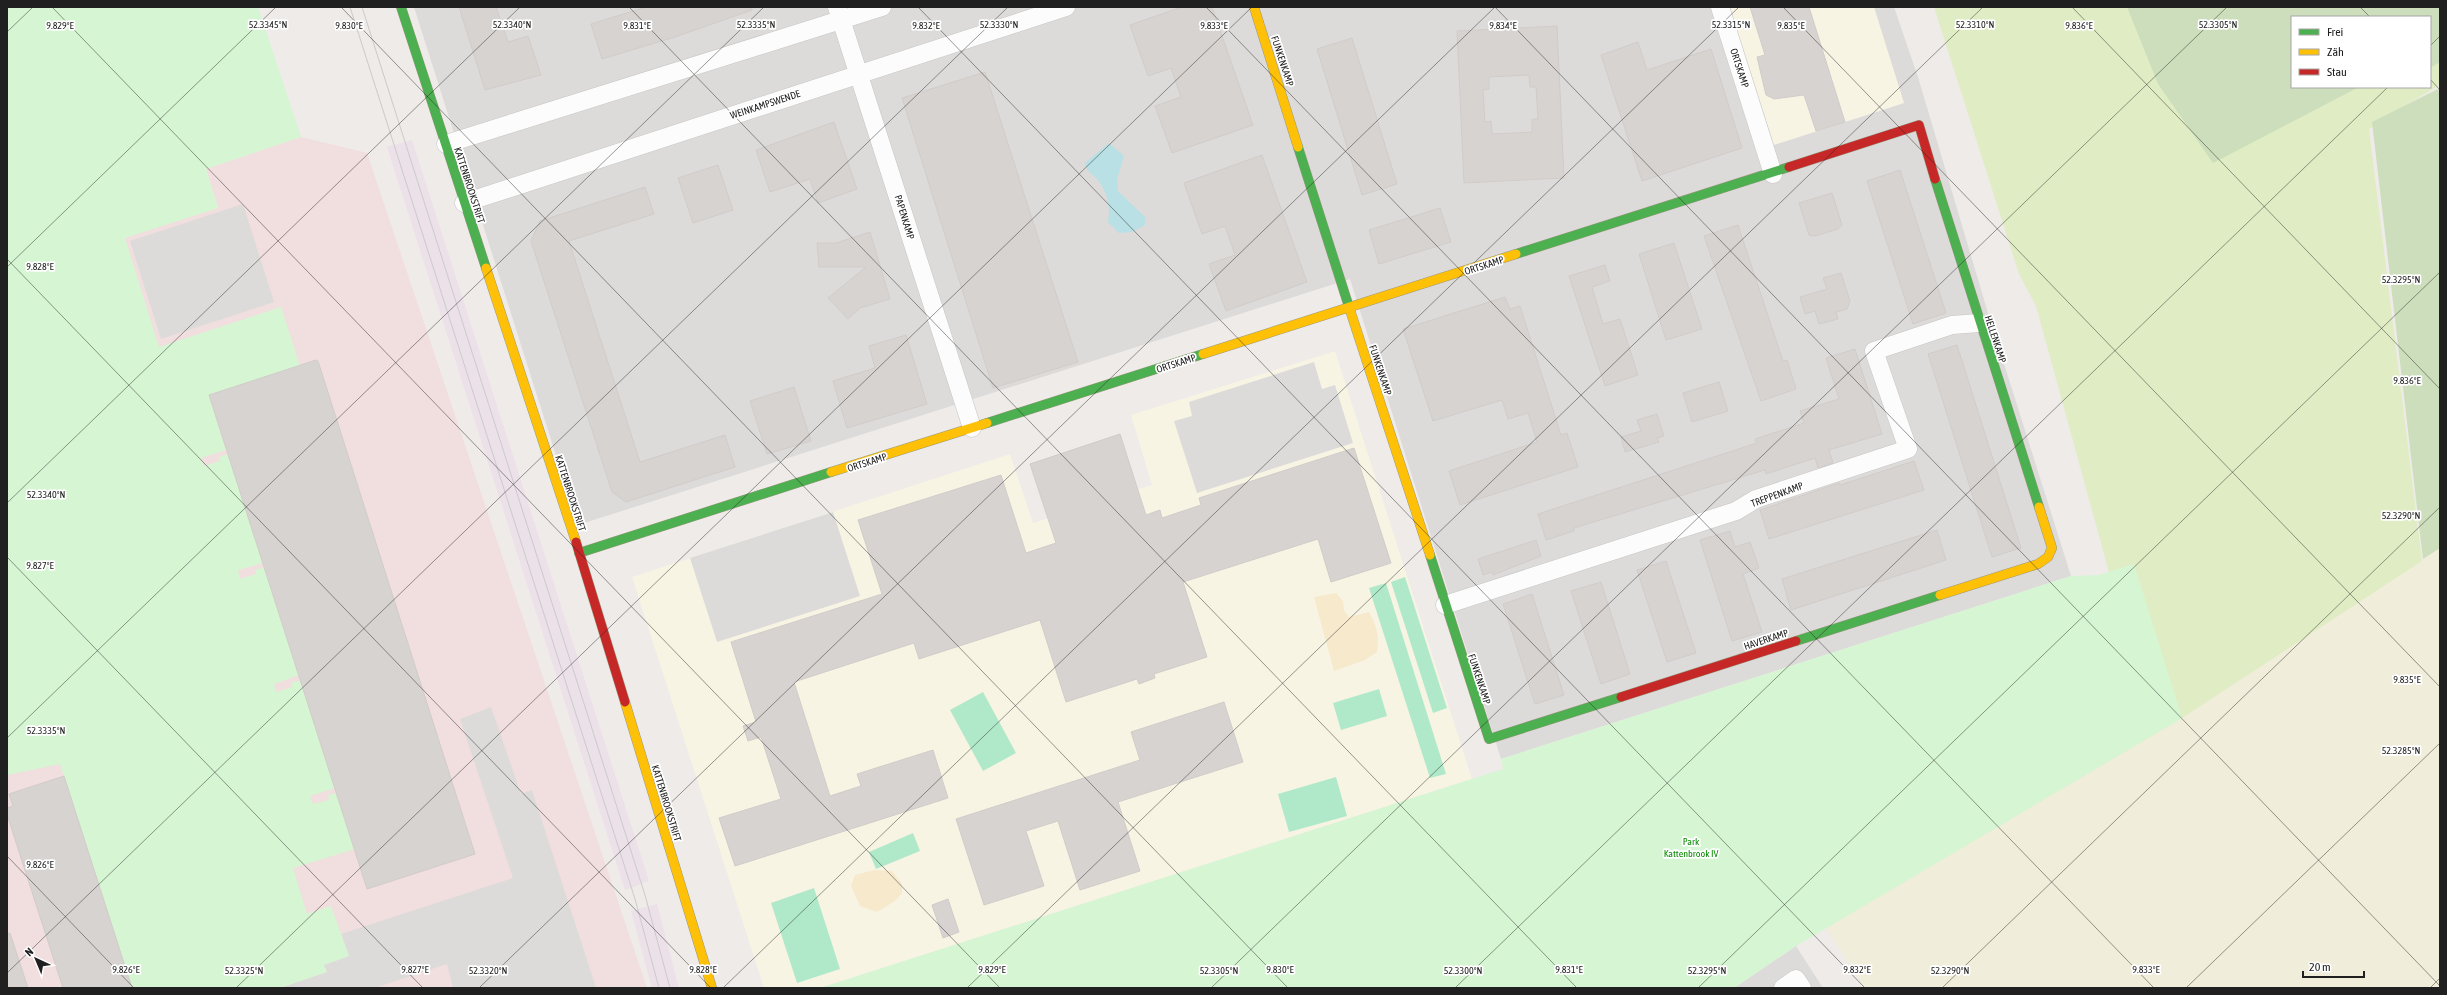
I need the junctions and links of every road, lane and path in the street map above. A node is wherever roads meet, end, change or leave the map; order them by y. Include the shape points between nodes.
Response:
1 (401, 7) edge
2 (882, 7) edge
3 (1066, 7) edge
4 (1254, 7) edge
5 (1720, 7) edge
6 (839, 14) edge
7 (859, 74) junction
8 (1919, 126) joint
9 (446, 144) junction
10 (1773, 174) junction
11 (464, 204) junction
12 (1350, 308) junction
13 (1979, 323) junction
14 (972, 428) junction
15 (579, 553) junction
16 (2048, 557) joint
17 (1445, 605) junction
18 (1489, 740) joint
19 (712, 988) edge

1 - 9 street, KATTENBROOKSTRIFT
2 - 6 street
3 - 7 street, WEINKAMPSWENDE
4 - 12 street, FUNKENKAMP
5 - 10 street, ORTSKAMP
6 - 7 street, PAPENKAMP
6 - 9 street
7 - 11 street, WEINKAMPSWENDE
7 - 14 street, PAPENKAMP
8 - 10 street, ORTSKAMP
8 - 13 street, HELLENKAMP
9 - 11 street, KATTENBROOKSTRIFT
10 - 12 street, ORTSKAMP
11 - 15 street, KATTENBROOKSTRIFT
12 - 14 street, ORTSKAMP
12 - 17 street, FUNKENKAMP
13 - 16 street, HELLENKAMP via 2052,548
13 - 17 street, TREPPENKAMP via 1952,325 1874,351 1908,449 1756,499 1736,511
14 - 15 street, ORTSKAMP
15 - 19 street, KATTENBROOKSTRIFT
16 - 18 street, HAVERKAMP via 2038,564
17 - 18 street, FUNKENKAMP

